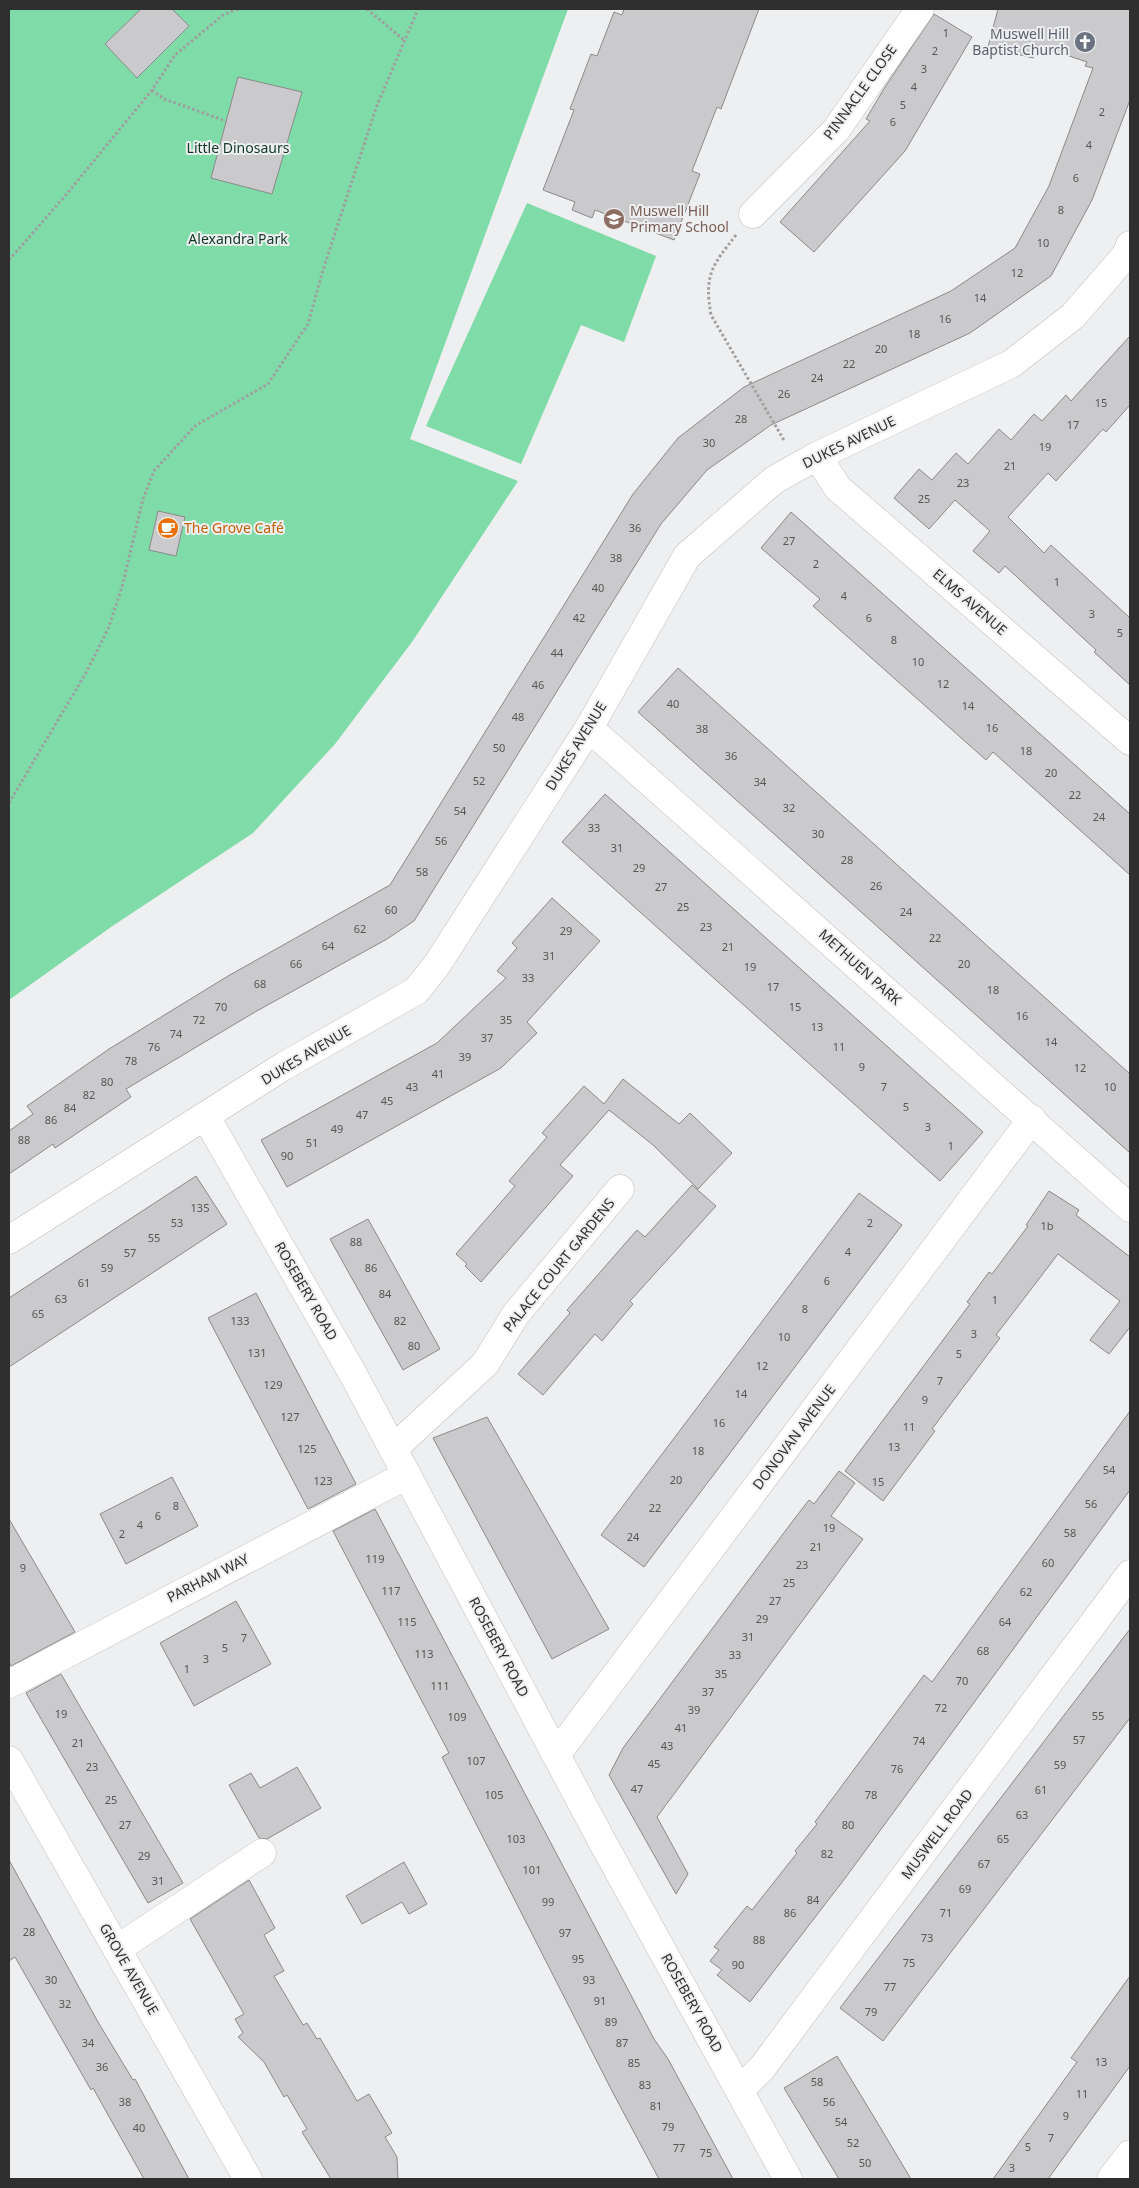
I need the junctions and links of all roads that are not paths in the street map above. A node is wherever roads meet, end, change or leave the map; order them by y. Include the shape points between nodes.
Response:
1 (920, 9) edge
2 (753, 214) road end
3 (1129, 252) edge
4 (817, 456) junction
5 (589, 728) junction
6 (1130, 742) edge
7 (206, 1117) junction
8 (1032, 1119) junction
9 (620, 1189) dead end
10 (1130, 1208) edge
11 (9, 1240) edge
12 (394, 1448) junction
13 (407, 1475) junction
14 (1130, 1574) edge
15 (9, 1684) edge
16 (556, 1755) junction
17 (9, 1760) edge
18 (262, 1853) dead end
19 (117, 1950) junction
20 (740, 2090) junction
21 (1130, 2154) edge
22 (248, 2179) edge
23 (788, 2179) edge
24 (1111, 2179) edge

1 - 2 street, PINNACLE CLOSE via 836,130
3 - 4 street, DUKES AVENUE via 1073,316 1011,364
4 - 5 street, DUKES AVENUE via 774,480 687,556
4 - 6 street, ELMS AVENUE via 838,488
5 - 7 street, DUKES AVENUE via 436,966 416,991 284,1066
5 - 8 street, METHUEN PARK
7 - 11 street, DUKES AVENUE
7 - 12 street, ROSEBERY ROAD
8 - 10 street, METHUEN PARK
8 - 16 street, DONOVAN AVENUE
9 - 12 street, PALACE COURT GARDENS via 516,1314 485,1364
12 - 13 street, ROSEBERY ROAD
13 - 15 street, PARHAM WAY
13 - 16 street, ROSEBERY ROAD
14 - 20 street, MUSWELL ROAD via 762,2068
16 - 20 street, ROSEBERY ROAD
17 - 19 street, GROVE AVENUE
18 - 19 street
19 - 22 street, GROVE AVENUE
20 - 23 street, ROSEBERY ROAD
21 - 24 street

